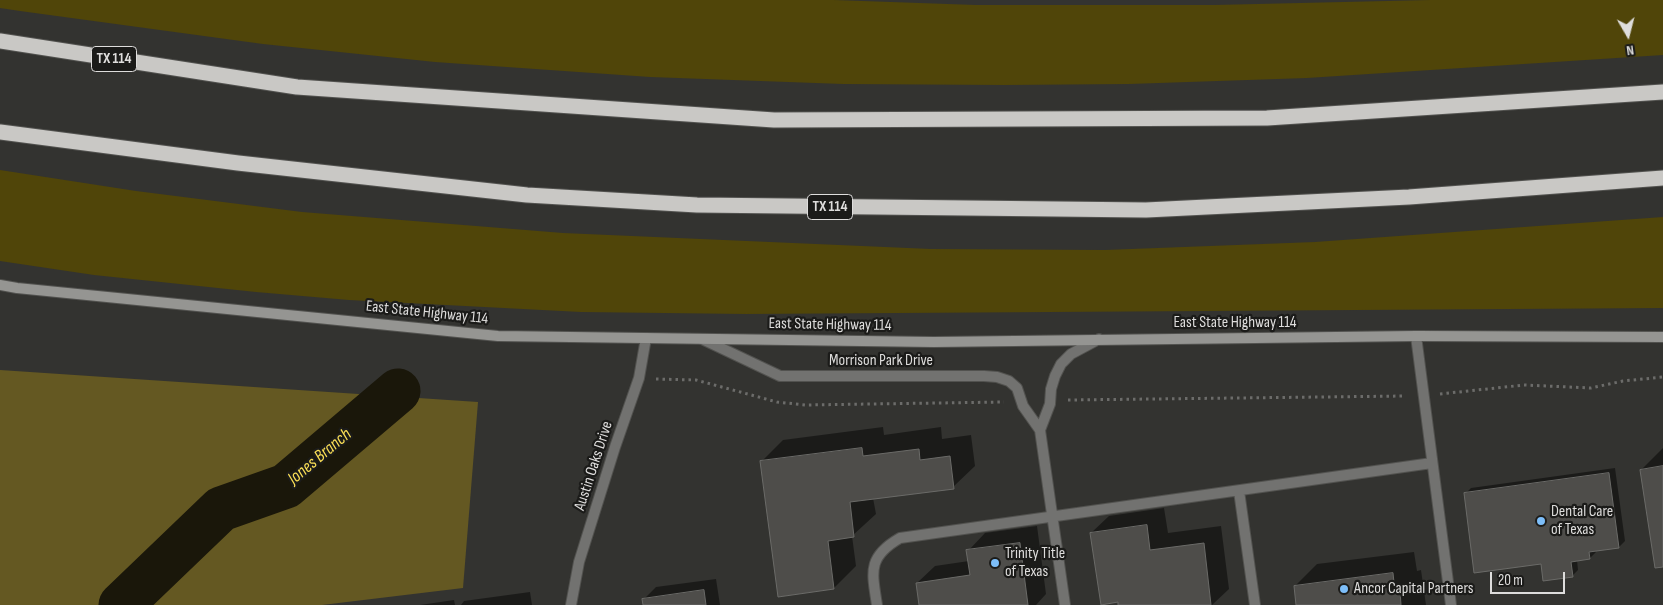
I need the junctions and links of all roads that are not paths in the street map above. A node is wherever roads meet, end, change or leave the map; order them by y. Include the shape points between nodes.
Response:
1 (0, 41) edge
2 (1663, 92) edge
3 (0, 132) edge
4 (1663, 178) edge
5 (0, 285) edge
6 (1416, 336) junction
7 (1663, 337) edge
8 (646, 338) junction
9 (702, 339) junction
10 (1099, 339) junction
11 (1040, 430) junction
12 (1432, 463) junction
13 (1239, 491) junction
14 (1052, 516) junction
15 (571, 605) edge
16 (877, 605) edge
17 (1065, 605) edge
18 (1255, 605) edge
19 (1451, 605) edge

1 - 2 highway, TX 114 via 297,86 774,120 1267,118
3 - 4 highway, TX 114 via 238,163 527,195 697,205 1146,210 1409,197
5 - 8 main road, East State Highway 114 via 498,336
6 - 7 main road, East State Highway 114
6 - 10 main road, East State Highway 114
6 - 12 street
8 - 9 main road, East State Highway 114
8 - 15 street, Austin Oaks Drive via 639,378 579,562
9 - 10 main road, East State Highway 114 via 934,342
9 - 11 street, Morrison Park Drive via 780,376 997,377 1017,388
10 - 11 street, Morrison Park Drive via 1071,354 1062,364 1055,376 1050,404
11 - 14 street, Morrison Park Drive
12 - 13 street
12 - 19 street
13 - 14 street
13 - 18 street
14 - 16 street via 900,538 886,546 874,561 872,575
14 - 17 street, Morrison Park Drive

